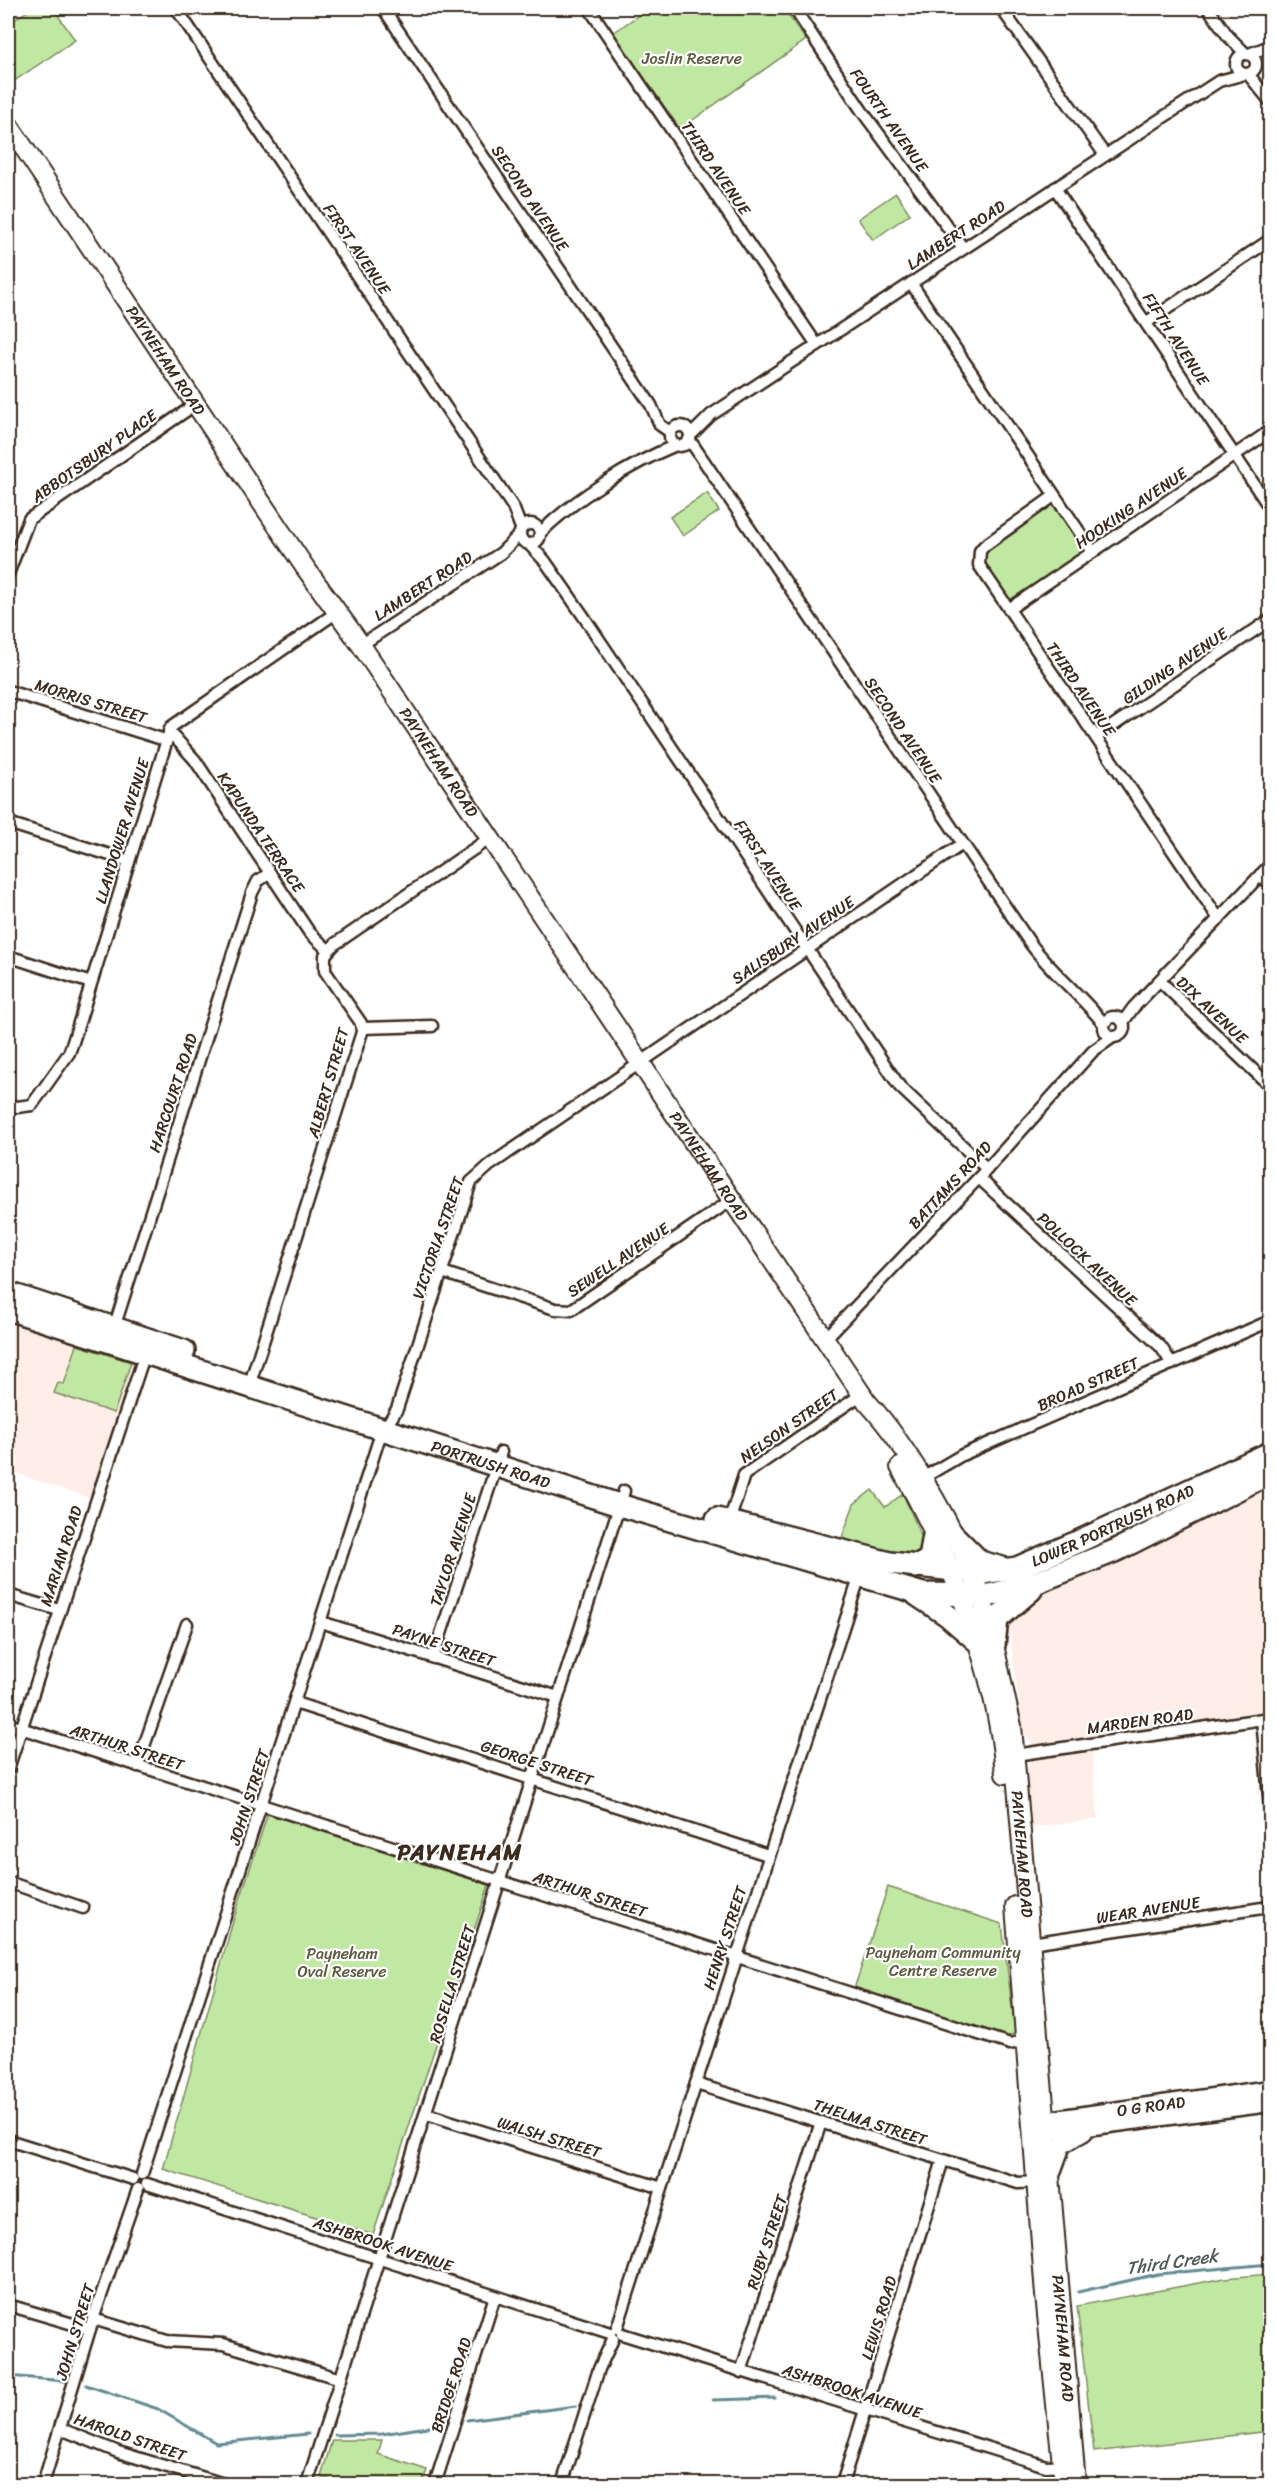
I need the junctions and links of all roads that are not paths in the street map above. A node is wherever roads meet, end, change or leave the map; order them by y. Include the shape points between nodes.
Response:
1 (176, 8) edge
2 (383, 8) edge
3 (589, 8) edge
4 (794, 8) edge
5 (1001, 8) edge
6 (1208, 8) edge
7 (1270, 47) edge
8 (1242, 57) junction
9 (1251, 70) junction
10 (1219, 81) junction
11 (1270, 101) edge
12 (8, 124) edge
13 (1105, 155) junction
14 (1055, 188) junction
15 (1270, 240) edge
16 (963, 248) junction
17 (911, 283) junction
18 (1147, 322) junction
19 (817, 345) junction
20 (196, 404) junction
21 (711, 415) junction
22 (675, 429) junction
23 (1270, 431) edge
24 (685, 442) junction
25 (1234, 455) junction
26 (648, 456) junction
27 (1054, 496) junction
28 (1270, 508) edge
29 (530, 534) junction
30 (1093, 552) junction
31 (8, 574) edge
32 (1008, 609) junction
33 (337, 612) junction
34 (1270, 620) edge
35 (361, 645) junction
36 (8, 691) edge
37 (167, 735) junction
38 (1096, 737) junction
39 (8, 823) edge
40 (490, 838) junction
41 (962, 844) junction
42 (129, 861) junction
43 (1270, 865) edge
44 (270, 873) junction
45 (1260, 875) junction
46 (1270, 885) edge
47 (1219, 919) junction
48 (807, 949) junction
49 (328, 950) junction
50 (8, 956) edge
51 (1160, 981) junction
52 (92, 983) junction
53 (1112, 1022) junction
54 (432, 1026) dead end
55 (362, 1028) junction
56 (1113, 1037) junction
57 (1093, 1051) junction
58 (640, 1061) junction
59 (1270, 1086) edge
60 (8, 1104) edge
61 (987, 1169) junction
62 (979, 1178) junction
63 (733, 1199) junction
64 (442, 1272) junction
65 (8, 1293) edge
66 (8, 1309) edge
67 (1270, 1321) edge
68 (114, 1328) junction
69 (826, 1338) junction
70 (145, 1353) junction
71 (1172, 1364) junction
72 (251, 1380) junction
73 (864, 1398) junction
74 (388, 1423) junction
75 (1270, 1453) edge
76 (499, 1458) junction
77 (1268, 1470) edge
78 (1229, 1474) junction
79 (921, 1479) junction
80 (621, 1498) junction
81 (729, 1522) junction
82 (943, 1535) junction
83 (862, 1566) junction
84 (916, 1567) junction
85 (1008, 1569) junction
86 (960, 1572) junction
87 (1049, 1578) junction
88 (910, 1591) junction
89 (8, 1595) edge
90 (970, 1595) junction
91 (59, 1610) junction
92 (321, 1622) junction
93 (187, 1624) dead end
94 (985, 1643) junction
95 (433, 1658) junction
96 (558, 1697) junction
97 (295, 1703) junction
98 (1266, 1719) edge
99 (8, 1725) edge
100 (21, 1729) junction
101 (1015, 1755) junction
102 (137, 1766) junction
103 (8, 1768) edge
104 (533, 1777) junction
105 (262, 1806) junction
106 (1270, 1808) edge
107 (768, 1855) junction
108 (499, 1881) junction
109 (8, 1882) edge
110 (1270, 1907) edge
111 (83, 1908) dead end
112 (1031, 1943) junction
113 (735, 1956) junction
114 (1026, 2040) junction
115 (696, 2084) junction
116 (1270, 2089) edge
117 (1270, 2103) edge
118 (427, 2114) junction
119 (821, 2122) junction
120 (1039, 2127) junction
121 (1093, 2128) junction
122 (8, 2140) edge
123 (943, 2160) junction
124 (1043, 2180) junction
125 (140, 2182) junction
126 (662, 2188) junction
127 (380, 2258) junction
128 (495, 2296) junction
129 (8, 2305) edge
130 (92, 2324) junction
131 (616, 2334) junction
132 (741, 2372) junction
133 (341, 2379) junction
134 (866, 2411) junction
135 (62, 2429) junction
136 (1068, 2464) junction
137 (43, 2484) edge
138 (224, 2484) edge
139 (307, 2484) edge
140 (435, 2484) edge
141 (562, 2484) edge
142 (842, 2484) edge
143 (1064, 2484) edge
144 (1076, 2484) edge

1 - 29 street, FIRST AVENUE
2 - 22 street, SECOND AVENUE via 651,405
3 - 19 street, THIRD AVENUE
4 - 16 street, FOURTH AVENUE via 862,111
5 - 13 street
6 - 8 street
7 - 8 street, LAMBERT ROAD
7 - 9 street, LAMBERT ROAD
8 - 9 street via 1255,59
8 - 9 street via 1239,71
8 - 10 street, LAMBERT ROAD
9 - 10 street, LAMBERT ROAD
9 - 11 street
10 - 13 street, LAMBERT ROAD
12 - 20 main road, PAYNEHAM ROAD
13 - 14 street, LAMBERT ROAD
14 - 16 street, LAMBERT ROAD
14 - 18 street, FIFTH AVENUE
15 - 18 street
16 - 17 street, LAMBERT ROAD
17 - 19 street, LAMBERT ROAD
17 - 27 street
18 - 25 street, FIFTH AVENUE
19 - 21 street, LAMBERT ROAD
20 - 31 street, ABBOTSBURY PLACE via 29,519
20 - 33 main road, PAYNEHAM ROAD
21 - 22 street, LAMBERT ROAD
21 - 24 street, LAMBERT ROAD
22 - 24 street
22 - 24 street via 670,440
22 - 26 street, LAMBERT ROAD
23 - 25 street, HOOKING AVENUE
24 - 26 street, LAMBERT ROAD
24 - 41 street, SECOND AVENUE via 703,460
25 - 28 street, FIFTH AVENUE
25 - 30 street, HOOKING AVENUE
26 - 29 street, LAMBERT ROAD
27 - 30 street
27 - 32 street, THIRD AVENUE via 980,551 979,565
29 - 35 street, LAMBERT ROAD
29 - 48 street, FIRST AVENUE
30 - 32 street, HOOKING AVENUE
32 - 38 street, THIRD AVENUE
33 - 35 main road, PAYNEHAM ROAD
33 - 37 street via 175,722
34 - 38 street, GILDING AVENUE
35 - 40 main road, PAYNEHAM ROAD
36 - 37 street, MORRIS STREET
37 - 42 street, LLANDOWER AVENUE
37 - 44 street, KAPUNDA TERRACE via 195,760
38 - 47 street, THIRD AVENUE
39 - 42 street
40 - 49 street
40 - 58 main road, PAYNEHAM ROAD
41 - 48 street, SALISBURY AVENUE
41 - 53 street, SECOND AVENUE via 1048,968
42 - 52 street, LLANDOWER AVENUE
43 - 45 street
44 - 49 street, KAPUNDA TERRACE via 309,932
44 - 68 street, HARCOURT ROAD via 258,881 252,893
45 - 46 street
45 - 47 street
47 - 51 street
48 - 58 street, SALISBURY AVENUE
48 - 61 street, FIRST AVENUE via 905,1094
49 - 55 street, ALBERT STREET via 323,961 325,971
50 - 52 street
51 - 53 street
51 - 59 street, DIX AVENUE
52 - 60 street, LLANDOWER AVENUE via 69,1053 46,1088 32,1105
53 - 56 street, SECOND AVENUE via 1107,1034
53 - 56 street via 1121,1034
53 - 57 street, BATTAMS ROAD
54 - 55 street
55 - 72 street, ALBERT STREET
56 - 57 street, BATTAMS ROAD
57 - 61 street, BATTAMS ROAD
58 - 63 main road, PAYNEHAM ROAD
58 - 64 street, VICTORIA STREET via 473,1178
61 - 62 street, BATTAMS ROAD
62 - 69 street, BATTAMS ROAD
62 - 71 street, POLLOCK AVENUE via 1161,1347
63 - 64 street, SEWELL AVENUE via 571,1310 555,1309
63 - 69 main road, PAYNEHAM ROAD
64 - 74 street, VICTORIA STREET
65 - 68 highway, PORTRUSH ROAD
66 - 70 highway, PORTRUSH ROAD
67 - 71 street, BROAD STREET
68 - 72 highway, PORTRUSH ROAD
69 - 73 main road, PAYNEHAM ROAD
70 - 72 highway, PORTRUSH ROAD
70 - 91 street, MARIAN ROAD
71 - 79 street, BROAD STREET via 962,1455
72 - 74 highway, PORTRUSH ROAD
73 - 79 main road, PAYNEHAM ROAD via 882,1418
73 - 81 street, NELSON STREET via 744,1475
73 - 82 main road, PAYNEHAM ROAD via 910,1485
74 - 76 highway, PORTRUSH ROAD
74 - 92 street, JOHN STREET
75 - 78 highway, LOWER PORTRUSH ROAD
76 - 80 highway, PORTRUSH ROAD
76 - 95 street, TAYLOR AVENUE
77 - 78 highway
77 - 87 highway, LOWER PORTRUSH ROAD via 1118,1550
78 - 85 highway, LOWER PORTRUSH ROAD via 1138,1517
79 - 82 main road, PAYNEHAM ROAD
80 - 81 highway, PORTRUSH ROAD
80 - 83 highway, PORTRUSH ROAD
80 - 96 street, ROSELLA STREET
81 - 83 highway, PORTRUSH ROAD
82 - 84 highway via 930,1559
82 - 85 highway via 980,1562
82 - 86 main road, PAYNEHAM ROAD
83 - 84 highway, PORTRUSH ROAD
83 - 88 highway, PORTRUSH ROAD
83 - 107 street, HENRY STREET
84 - 86 highway, PORTRUSH ROAD
85 - 86 highway, LOWER PORTRUSH ROAD
86 - 90 main road, PAYNEHAM ROAD
87 - 90 highway, LOWER PORTRUSH ROAD via 1006,1593
87 - 94 highway via 998,1619
88 - 90 highway, PORTRUSH ROAD
88 - 94 highway
89 - 91 street
90 - 94 main road, PAYNEHAM ROAD
91 - 100 street, MARIAN ROAD
92 - 95 street, PAYNE STREET
92 - 97 street, JOHN STREET
93 - 102 street
94 - 101 main road, PAYNEHAM ROAD via 1012,1726
94 - 114 main road, PAYNEHAM ROAD via 1004,1768
95 - 96 street, PAYNE STREET
96 - 104 street, ROSELLA STREET
97 - 104 street, GEORGE STREET
97 - 105 street, JOHN STREET
98 - 101 street, MARDEN ROAD
98 - 106 street
99 - 100 street, ARTHUR STREET
100 - 102 street, ARTHUR STREET
100 - 103 street, MARIAN ROAD
101 - 112 main road, PAYNEHAM ROAD
102 - 105 street, ARTHUR STREET
104 - 107 street, GEORGE STREET
104 - 108 street, ROSELLA STREET
105 - 108 street, ARTHUR STREET
105 - 125 street, JOHN STREET
107 - 113 street, HENRY STREET
108 - 113 street, ARTHUR STREET
108 - 118 street, ROSELLA STREET
109 - 111 street
110 - 112 street, WEAR AVENUE
112 - 120 main road, PAYNEHAM ROAD
113 - 114 street, ARTHUR STREET via 1010,2044
113 - 115 street, HENRY STREET
114 - 120 main road, PAYNEHAM ROAD
115 - 119 street, THELMA STREET
115 - 126 street, HENRY STREET
116 - 120 main road, O G ROAD
117 - 121 main road, O G ROAD
118 - 126 street, WALSH STREET
118 - 127 street, ROSELLA STREET
119 - 123 street, THELMA STREET
119 - 132 street, RUBY STREET
120 - 121 main road, O G ROAD
120 - 124 main road, PAYNEHAM ROAD
121 - 124 main road via 1062,2145
122 - 125 street, ASHBROOK AVENUE
123 - 124 street, THELMA STREET via 1017,2183
123 - 134 street, LEWIS ROAD
124 - 136 main road, PAYNEHAM ROAD
125 - 127 street, ASHBROOK AVENUE
125 - 130 street, JOHN STREET
126 - 131 street, HENRY STREET
127 - 128 street, ASHBROOK AVENUE
127 - 133 street, ROSELLA STREET
128 - 131 street, ASHBROOK AVENUE
128 - 140 street, BRIDGE ROAD
129 - 130 street
130 - 133 street via 166,2341 223,2343
130 - 135 street, JOHN STREET
131 - 132 street, ASHBROOK AVENUE
131 - 141 street, HENRY STREET via 598,2369
132 - 134 street, ASHBROOK AVENUE
133 - 139 street, ROSELLA STREET
134 - 136 street, ASHBROOK AVENUE via 1046,2466
134 - 142 street, LEWIS ROAD
135 - 137 street, JOHN STREET
135 - 138 street, HAROLD STREET via 118,2452
136 - 143 main road, PAYNEHAM ROAD
136 - 144 main road, PAYNEHAM ROAD

